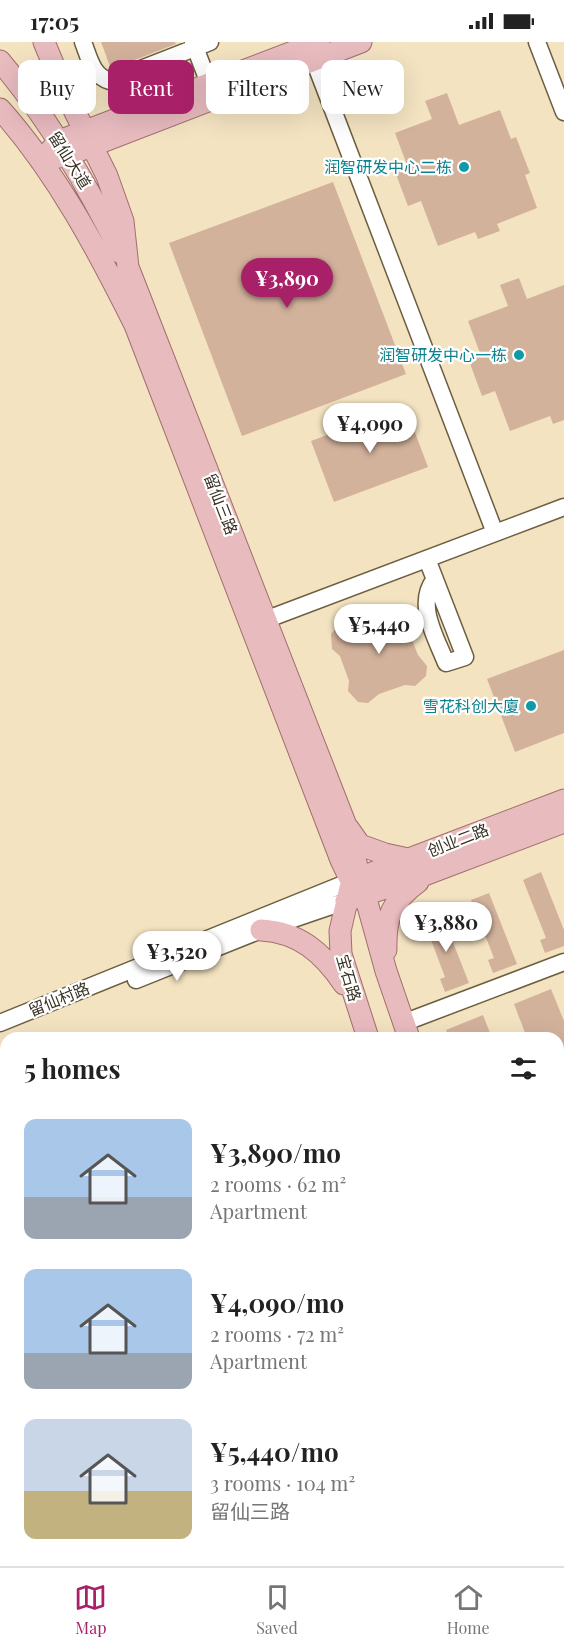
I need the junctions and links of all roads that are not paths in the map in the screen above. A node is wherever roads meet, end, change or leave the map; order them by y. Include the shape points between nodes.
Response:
1 (44, 42) edge
2 (83, 42) edge
3 (361, 42) edge
4 (537, 42) edge
5 (199, 44) edge
6 (338, 46) edge
7 (314, 49) edge
8 (287, 60) edge
9 (0, 61) edge
10 (206, 69) edge
11 (206, 93) edge
12 (0, 109) edge
13 (564, 112) edge
14 (88, 139) junction
15 (64, 148) junction
16 (41, 161) junction
17 (128, 267) junction
18 (564, 507) edge
19 (495, 533) junction
20 (427, 559) junction
21 (435, 579) dead end
22 (265, 620) junction
23 (564, 800) edge
24 (564, 822) edge
25 (345, 823) junction
26 (408, 859) junction
27 (427, 874) junction
28 (356, 888) junction
29 (261, 930) junction
30 (564, 962) edge
31 (386, 971) junction
32 (357, 1007) junction
33 (0, 1023) edge
34 (0, 1030) edge
35 (406, 1030) edge
36 (366, 1032) edge

1 - 14 main road, 留仙三路
2 - 5 street via 96,73 110,81
3 - 6 main road
4 - 13 street
5 - 10 street
6 - 7 main road
7 - 8 main road
7 - 19 street
9 - 15 main road, 留仙大道
11 - 14 main road
12 - 16 main road, 留仙大道
14 - 15 main road
14 - 17 main road, 留仙三路 via 123,221
15 - 16 main road
15 - 17 main road, 留仙大道
16 - 28 main road, 留仙三路 via 93,243 135,325 341,860
17 - 22 main road, 留仙三路
18 - 19 street
19 - 20 street
20 - 21 street
20 - 22 street
22 - 25 main road, 留仙三路
23 - 26 main road, 创业二路
24 - 27 main road, 创业二路
25 - 26 main road via 360,845
25 - 28 main road, 留仙三路
26 - 28 main road, 创业二路
27 - 28 main road, 创业二路
27 - 31 main road, 创业二路 via 405,891 392,908 385,937
28 - 29 street, 留仙村路
28 - 31 main road
28 - 32 main road, 宝石路 via 339,942
28 - 33 street, 留仙村路
29 - 32 main road via 286,933 306,942 338,976
29 - 34 street, 留仙村路
30 - 35 street
31 - 35 main road
32 - 36 main road, 宝石路

